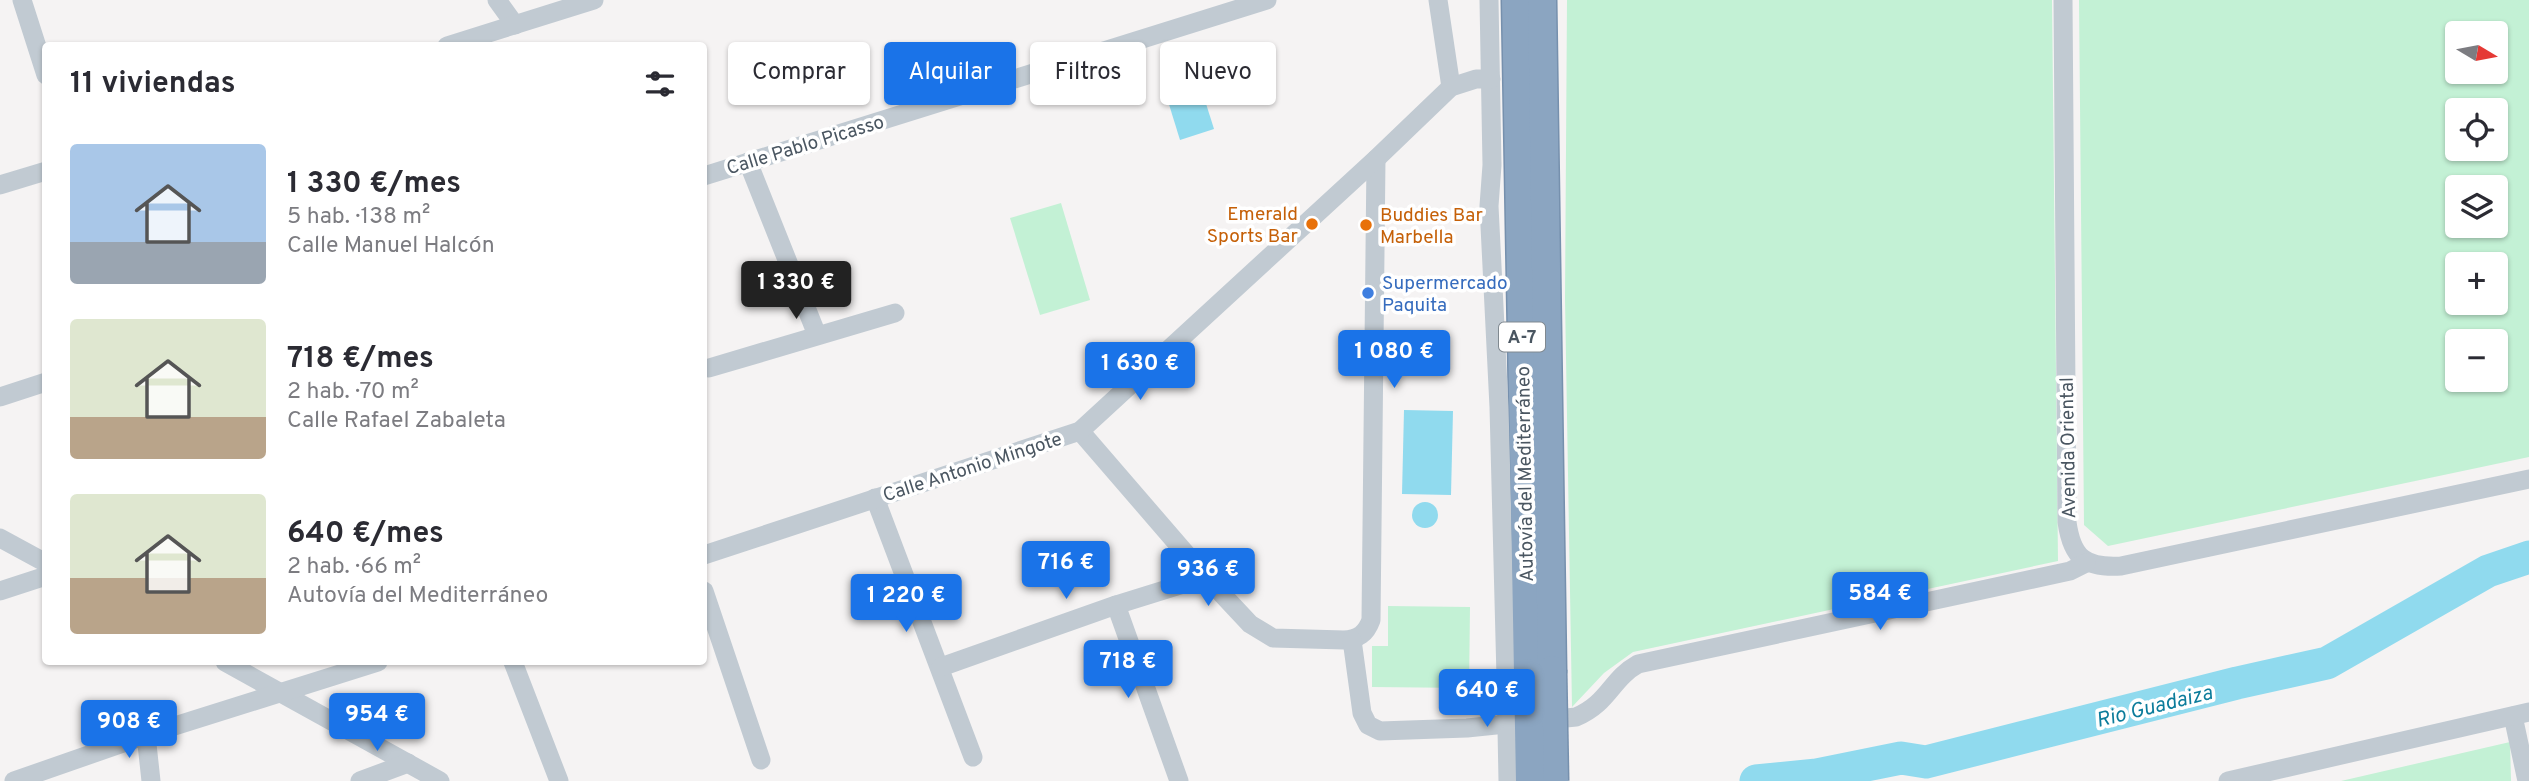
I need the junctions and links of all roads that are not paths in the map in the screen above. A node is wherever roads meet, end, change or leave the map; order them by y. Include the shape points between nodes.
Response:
1 (22, 0) edge
2 (497, 0) edge
3 (594, 0) edge
4 (1267, 0) edge
5 (1438, 0) edge
6 (1489, 0) edge
7 (1517, 0) edge
8 (1542, 0) edge
9 (2063, 0) edge
10 (515, 24) junction
11 (459, 42) edge
12 (42, 62) edge
13 (1490, 79) junction
14 (1451, 87) junction
15 (1376, 159) junction
16 (748, 162) junction
17 (42, 172) edge
18 (707, 175) edge
19 (0, 185) edge
20 (895, 313) dead end
21 (817, 335) junction
22 (709, 368) dead end
23 (42, 383) edge
24 (0, 397) edge
25 (1080, 431) junction
26 (2529, 479) edge
27 (874, 498) junction
28 (0, 537) edge
29 (707, 554) edge
30 (42, 561) edge
31 (2086, 563) junction
32 (42, 577) edge
33 (1206, 577) junction
34 (0, 591) edge
35 (707, 600) edge
36 (1116, 605) junction
37 (1352, 640) junction
38 (231, 665) edge
39 (369, 665) edge
40 (514, 665) edge
41 (940, 667) junction
42 (1529, 673) junction
43 (282, 693) junction
44 (2521, 714) edge
45 (146, 735) junction
46 (974, 757) dead end
47 (761, 760) dead end
48 (408, 764) junction
49 (2526, 774) edge
50 (14, 781) edge
51 (151, 781) edge
52 (360, 781) edge
53 (440, 781) edge
54 (559, 781) edge
55 (1179, 781) edge
56 (1508, 781) edge
57 (1530, 781) edge
58 (1554, 781) edge
59 (2228, 781) edge

1 - 12 street
2 - 10 street
3 - 10 street
4 - 16 street, Calle Pablo Picasso
5 - 14 street
6 - 13 street
7 - 42 highway, Autovía del Mediterráneo / A-7
8 - 42 highway, Autovía del Mediterráneo / A-7
9 - 31 street, Avenida Oriental via 2067,522 2069,537
10 - 11 street
13 - 14 street
13 - 42 street via 1489,206 1499,407
14 - 15 street, Calle Antonio Mingote
15 - 25 street, Calle Antonio Mingote
15 - 37 street via 1371,620 1364,634
16 - 18 street, Calle Pablo Picasso
16 - 21 street
17 - 19 street
20 - 21 street
21 - 22 street
23 - 24 street
25 - 27 street, Calle Antonio Mingote
25 - 33 street
26 - 31 street via 2121,566
27 - 29 street, Calle Antonio Mingote
27 - 41 street
28 - 30 street
31 - 37 street via 1638,664 1590,711 1576,717 1495,726 1374,729 1362,713
32 - 34 street
33 - 36 street
33 - 37 street via 1250,624 1273,638
35 - 47 street
36 - 41 street
36 - 55 street
38 - 43 street
39 - 43 street
40 - 54 street
41 - 46 street
42 - 56 street, bridge
42 - 57 highway, Autovía del Mediterráneo / A-7, bridge
42 - 58 highway, Autovía del Mediterráneo / A-7, bridge
43 - 45 street
43 - 48 street
44 - 49 street
44 - 59 street
45 - 50 street
45 - 51 street
48 - 52 street
48 - 53 street

